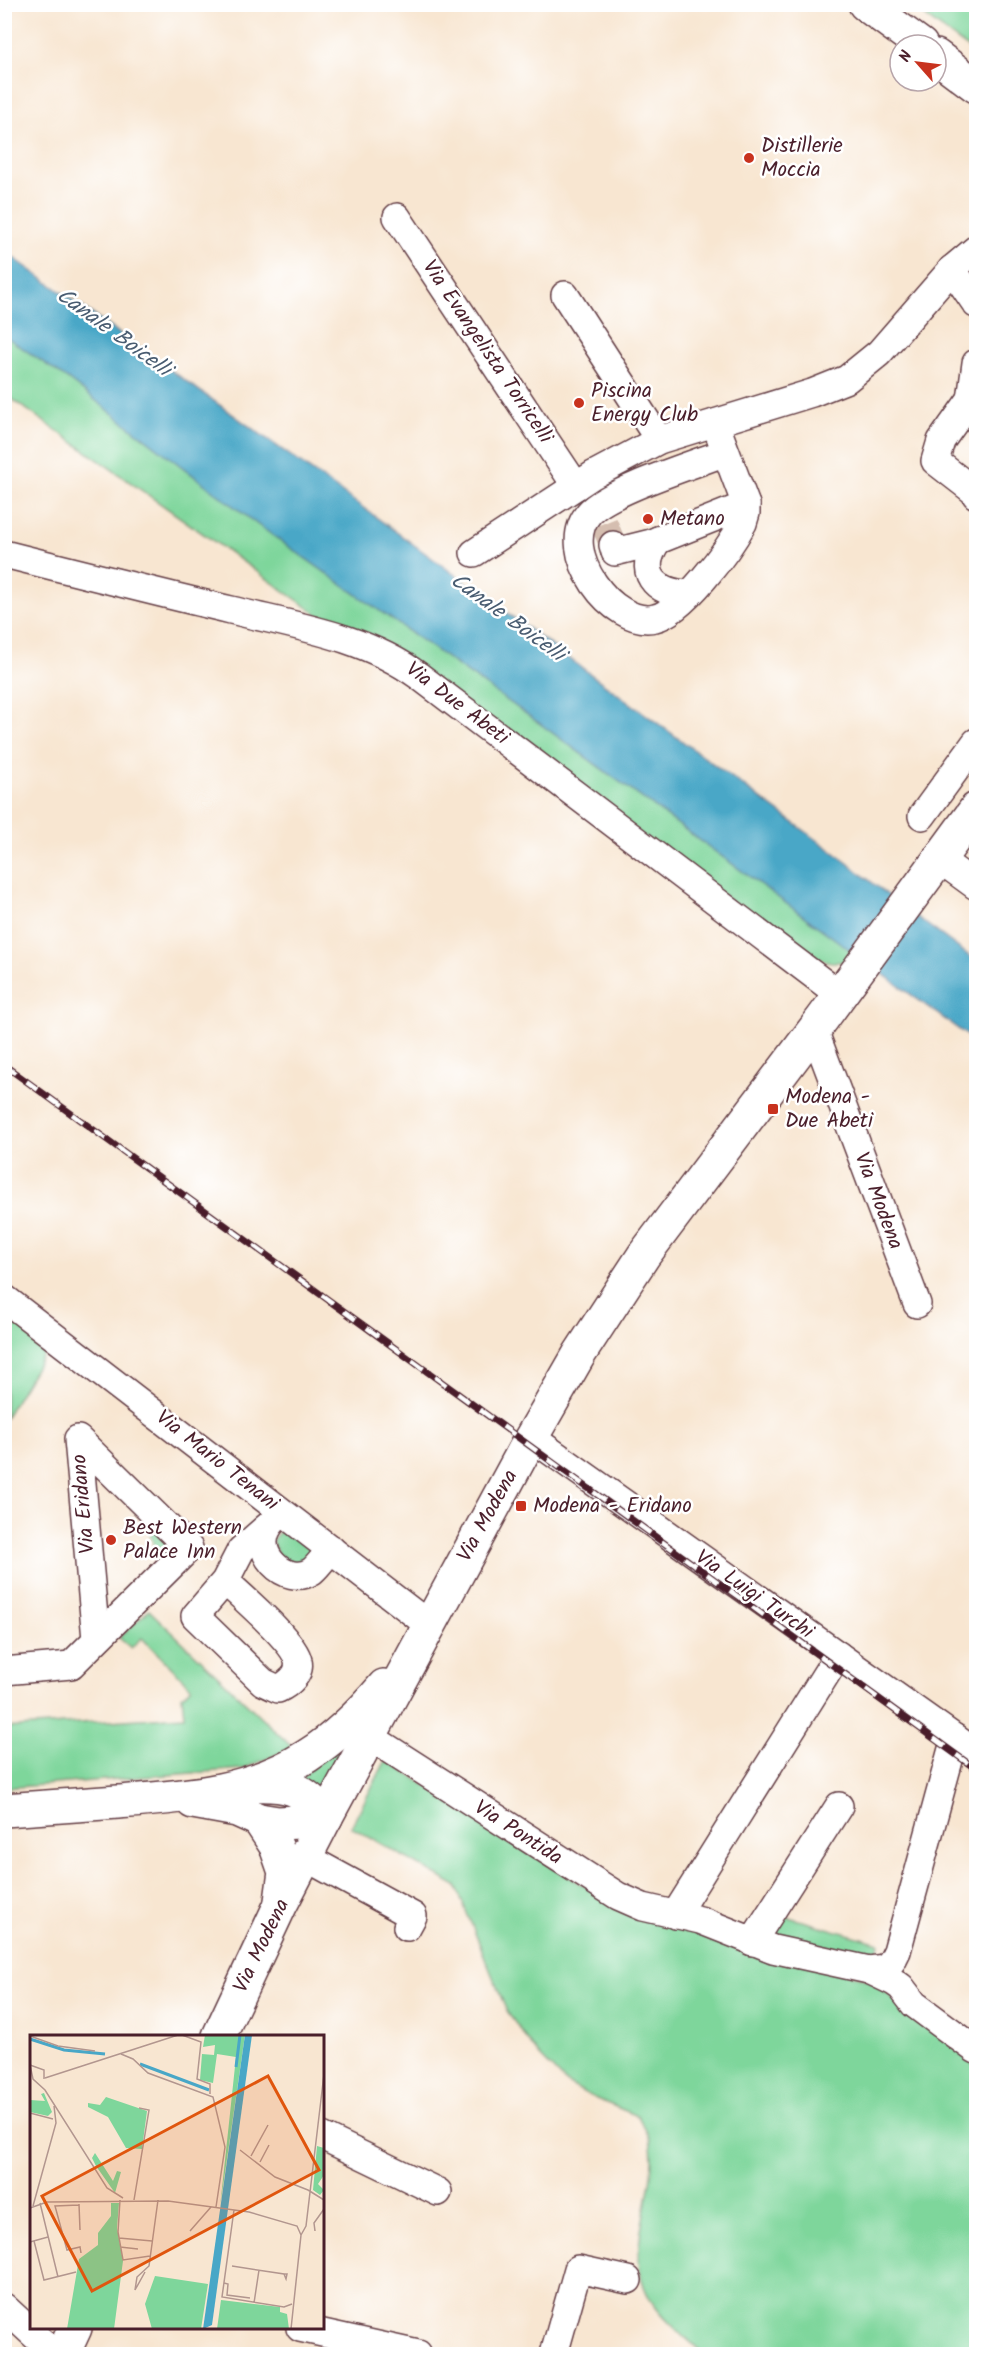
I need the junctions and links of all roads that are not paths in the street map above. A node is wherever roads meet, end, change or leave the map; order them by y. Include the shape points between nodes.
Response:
1 (865, 4) edge
2 (905, 33) edge
3 (948, 65) edge
4 (976, 86) edge
5 (397, 217) dead end
6 (976, 249) edge
7 (952, 269) junction
8 (565, 295) dead end
9 (976, 304) edge
10 (976, 363) edge
11 (974, 396) edge
12 (715, 423) junction
13 (659, 440) junction
14 (726, 452) junction
15 (576, 486) junction
16 (976, 495) edge
17 (746, 505) junction
18 (605, 524) junction
19 (658, 540) junction
20 (474, 553) dead end
21 (4, 554) edge
22 (689, 594) junction
23 (976, 742) edge
24 (976, 809) edge
25 (922, 816) dead end
26 (939, 859) junction
27 (976, 886) edge
28 (840, 995) junction
29 (814, 1030) junction
30 (4, 1298) edge
31 (917, 1304) dead end
32 (532, 1438) junction
33 (274, 1519) junction
34 (331, 1549) junction
35 (225, 1581) dead end
36 (423, 1636) junction
37 (96, 1639) junction
38 (838, 1655) junction
39 (4, 1671) edge
40 (369, 1736) junction
41 (966, 1745) edge
42 (243, 1785) junction
43 (172, 1798) junction
44 (839, 1806) dead end
45 (5, 1810) edge
46 (326, 1817) junction
47 (259, 1820) junction
48 (305, 1857) junction
49 (280, 1906) junction
50 (675, 1915) junction
51 (407, 1927) dead end
52 (752, 1942) junction
53 (869, 1971) junction
54 (220, 2035) edge
55 (976, 2050) edge
56 (324, 2137) edge
57 (438, 2192) dead end
58 (628, 2280) dead end
59 (4, 2307) edge
60 (75, 2329) edge
61 (304, 2329) edge
62 (55, 2355) edge
63 (63, 2355) edge
64 (418, 2355) edge
65 (554, 2355) edge

1 - 2 main road
3 - 4 main road
5 - 15 street, Via Evangelista Torricelli
6 - 7 street
7 - 9 street
7 - 12 street via 879,353 847,379
8 - 13 street
10 - 11 street
11 - 16 street via 941,441 935,461
12 - 13 street
12 - 14 street
13 - 15 street
14 - 17 street
14 - 18 street via 629,489
15 - 20 street
17 - 19 street
17 - 22 street via 738,532
18 - 19 street via 615,552
18 - 22 street via 589,513 579,539 582,562 598,591 624,611 645,619 670,612
19 - 22 street via 649,557 653,581 666,591
21 - 28 street, Via Due Abeti via 310,630 391,657
23 - 25 street
24 - 26 main road, Via Modena
26 - 27 street
26 - 28 main road, Via Modena
28 - 29 main road, Via Modena
29 - 31 street, Via Modena
29 - 32 main road, Via Modena via 638,1263
30 - 33 street, Via Mario Tenani
32 - 36 main road, Via Modena
32 - 38 street, Via Luigi Turchi
33 - 34 street, Via Mario Tenani
33 - 34 street via 263,1536 265,1553 289,1574 297,1576 312,1571
33 - 35 street via 242,1550
34 - 36 street, Via Mario Tenani
36 - 40 main road, Via Modena
36 - 42 main road via 343,1728 308,1756
37 - 37 street, Via Eridano via 189,1548 78,1438 87,1545
37 - 39 street, Via Eridano via 71,1665
38 - 41 street, Via Luigi Turchi
38 - 50 street
40 - 46 main road, Via Modena
40 - 50 street, Via Pontida via 618,1896
41 - 53 street via 900,1944 885,1968
42 - 43 main road
42 - 46 main road via 275,1783 295,1789
43 - 45 main road
43 - 47 main road via 237,1810
44 - 52 street
46 - 47 main road via 289,1823
46 - 48 main road, Via Modena
47 - 49 main road via 276,1846 285,1872
48 - 49 main road, Via Modena
48 - 51 street via 412,1916
49 - 54 main road, Via Modena
50 - 52 street, Via Pontida via 700,1920
52 - 53 street, Via Pontida
53 - 55 street, Via Pontida via 902,1987 914,2004
56 - 57 street
58 - 65 street via 578,2269
59 - 62 street
60 - 63 main road
61 - 64 street

